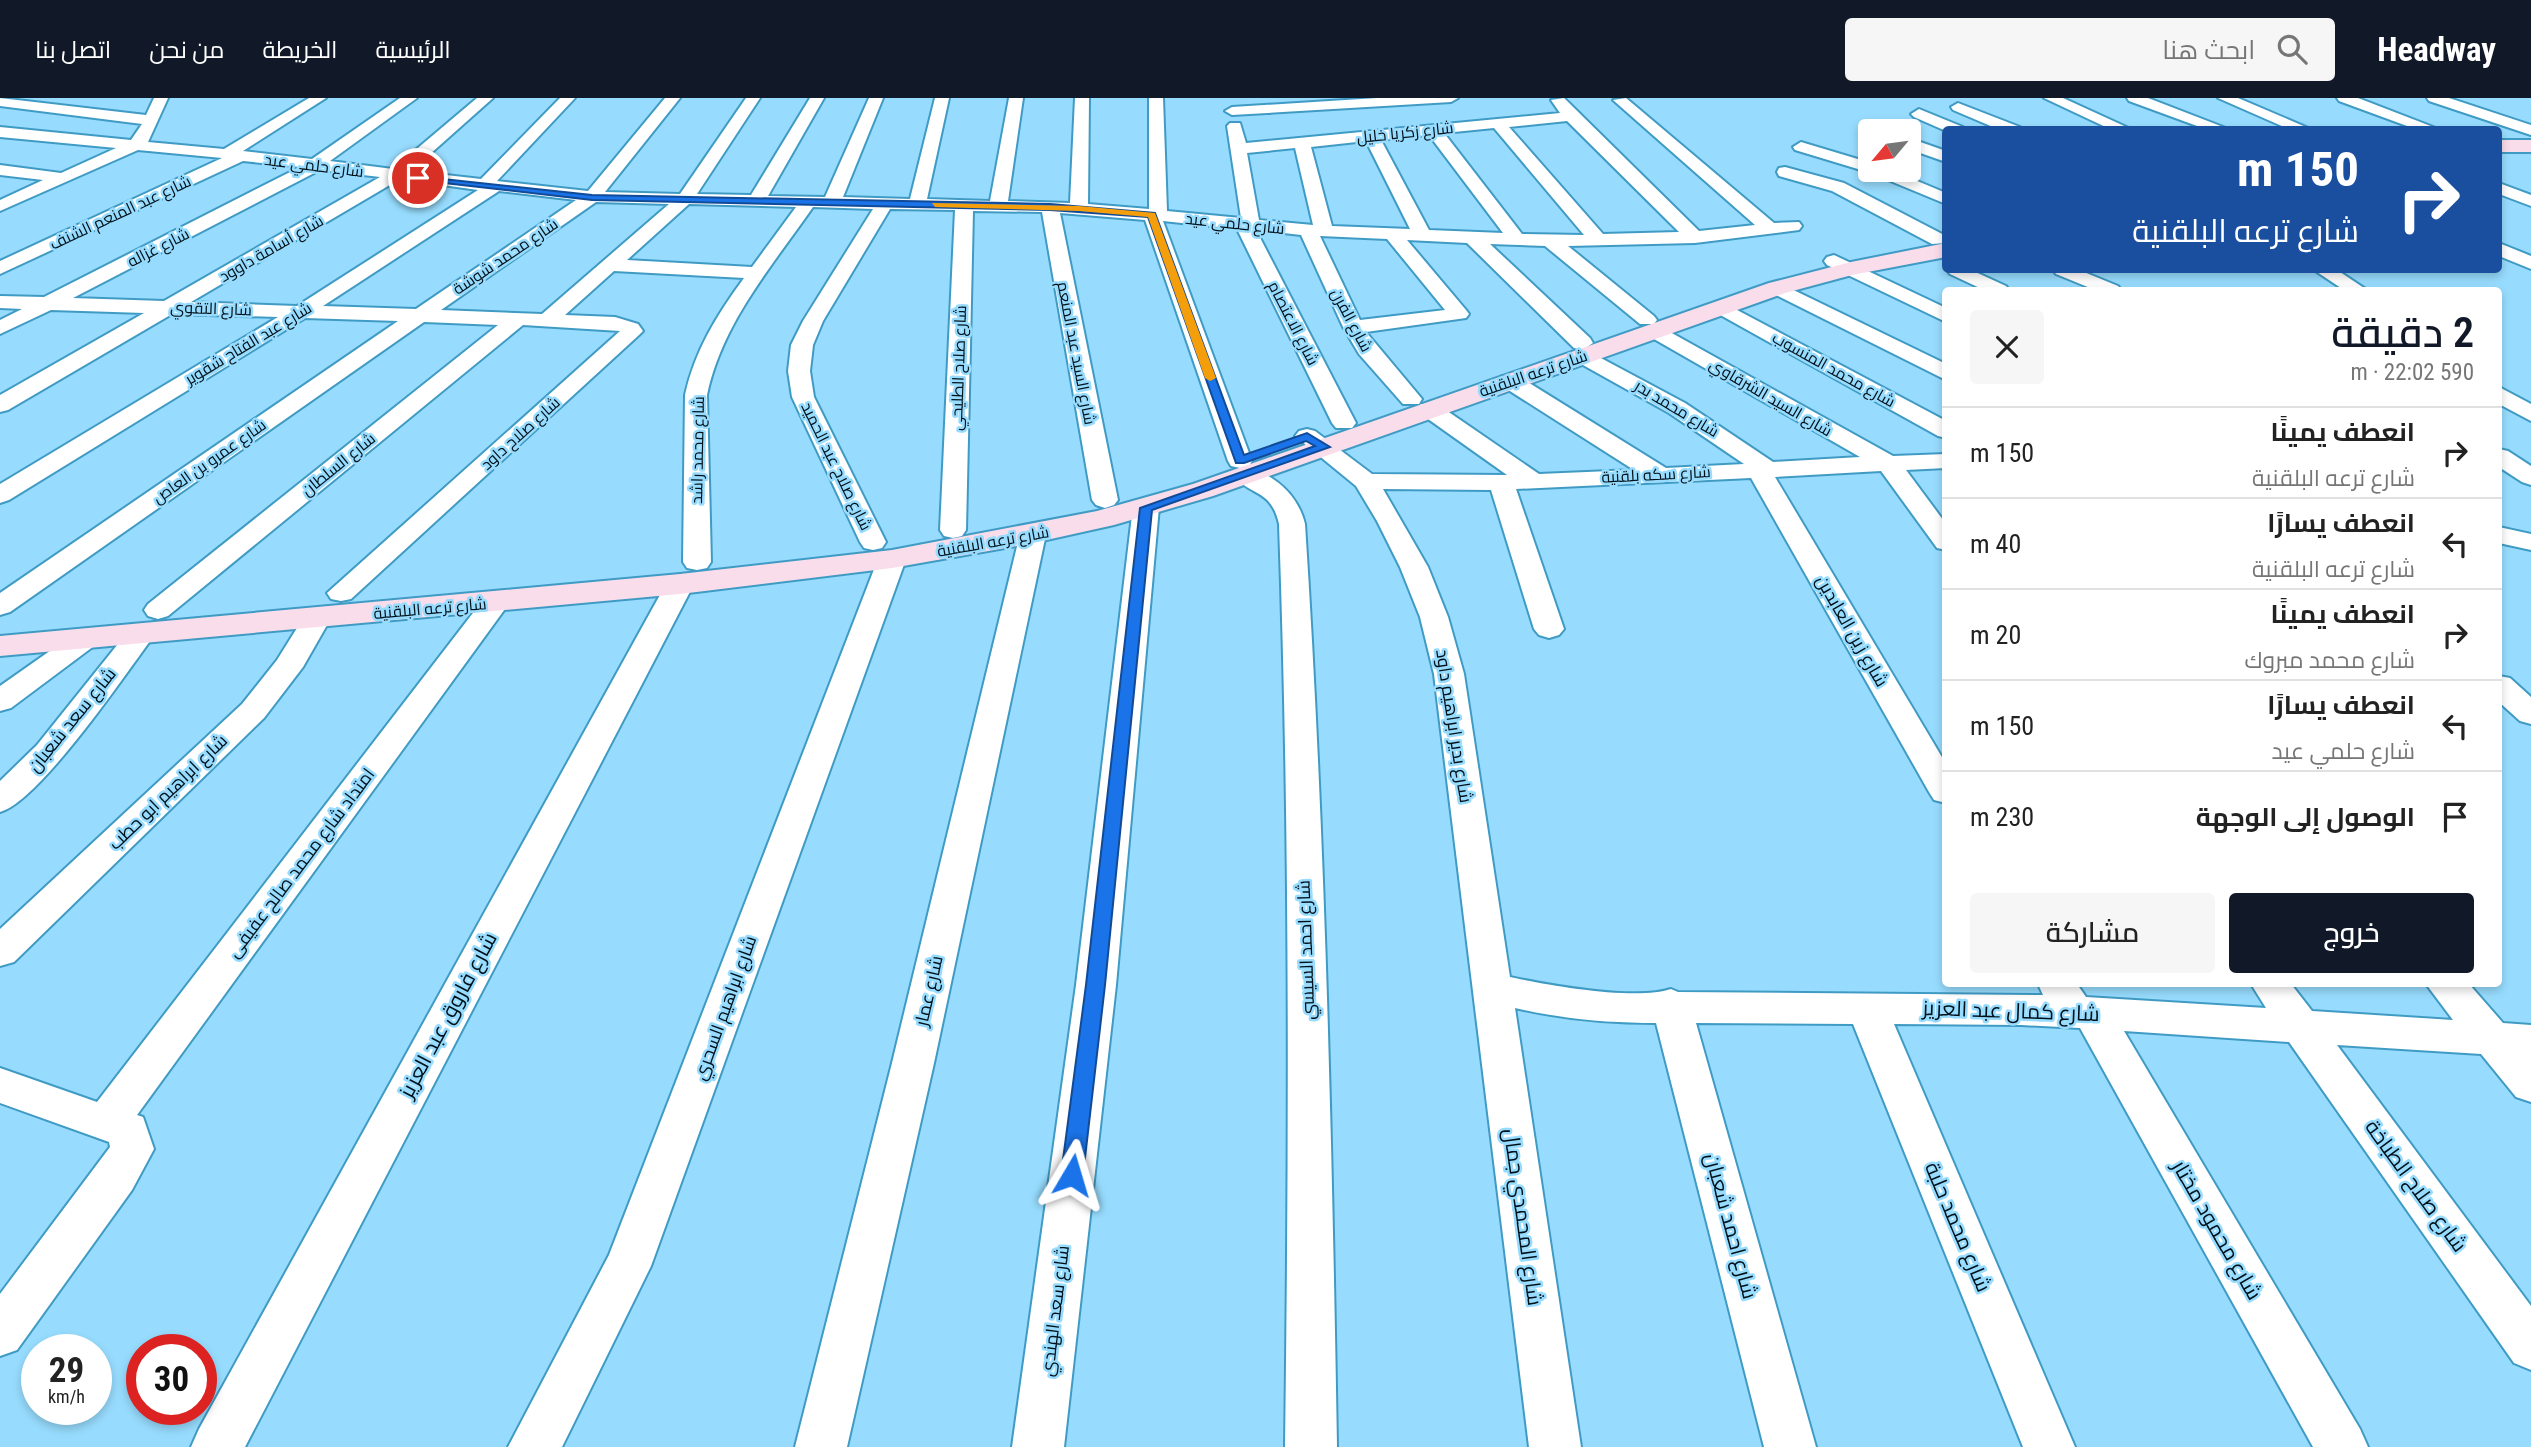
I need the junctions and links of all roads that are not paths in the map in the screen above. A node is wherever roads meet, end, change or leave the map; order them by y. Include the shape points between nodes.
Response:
1 (78, 98) edge
2 (161, 98) edge
3 (319, 98) edge
4 (410, 98) edge
5 (486, 98) edge
6 (568, 98) edge
7 (673, 98) edge
8 (753, 98) edge
9 (817, 98) edge
10 (876, 98) edge
11 (942, 98) edge
12 (1016, 98) edge
13 (1082, 98) edge
14 (1156, 98) edge
15 (1450, 98) edge
16 (2051, 98) edge
17 (2134, 98) edge
18 (2225, 98) edge
19 (2344, 98) edge
20 (2434, 98) edge
21 (1391, 100) edge
22 (1619, 100) edge
23 (0, 102) edge
24 (1372, 103) junction
25 (1584, 104) dead end
26 (1230, 105) edge
27 (1563, 106) edge
28 (1958, 107) dead end
29 (45, 108) junction
30 (1919, 114) dead end
31 (1316, 118) edge
32 (149, 120) junction
33 (1490, 124) junction
34 (1948, 126) edge
35 (2005, 126) edge
36 (2117, 126) edge
37 (2213, 126) edge
38 (2296, 126) edge
39 (2423, 126) edge
40 (1433, 129) junction
41 (2531, 130) edge
42 (0, 132) edge
43 (1395, 133) junction
44 (1371, 136) junction
45 (1302, 143) junction
46 (134, 146) junction
47 (2502, 146) edge
48 (2531, 146) edge
49 (1801, 148) dead end
50 (1922, 148) edge
51 (1238, 149) junction
52 (2502, 154) edge
53 (2531, 154) edge
54 (233, 155) junction
55 (1942, 155) edge
56 (1858, 164) edge
57 (315, 165) junction
58 (0, 170) edge
59 (1785, 172) dead end
60 (1858, 174) edge
61 (396, 175) junction
62 (66, 178) junction
63 (1818, 181) junction
64 (1906, 182) edge
65 (488, 187) junction
66 (2502, 189) edge
67 (592, 197) junction
68 (1942, 197) edge
69 (684, 200) junction
70 (756, 201) junction
71 (2531, 201) edge
72 (808, 202) junction
73 (832, 202) junction
74 (885, 204) junction
75 (917, 204) junction
76 (964, 205) junction
77 (0, 206) edge
78 (998, 206) junction
79 (1050, 207) junction
80 (1079, 208) junction
81 (1155, 215) junction
82 (1247, 224) junction
83 (1793, 226) dead end
84 (1771, 229) junction
85 (1316, 231) junction
86 (1393, 235) junction
87 (1423, 236) junction
88 (1695, 237) junction
89 (1474, 239) junction
90 (1517, 240) junction
91 (1598, 240) junction
92 (1550, 241) junction
93 (1941, 249) edge
94 (2502, 249) edge
95 (2531, 249) edge
96 (2502, 250) edge
97 (2531, 263) edge
98 (609, 265) junction
99 (1843, 265) junction
100 (0, 268) edge
101 (757, 273) junction
102 (1963, 273) edge
103 (2070, 273) edge
104 (2329, 273) edge
105 (1993, 287) edge
106 (2104, 287) edge
107 (2352, 287) edge
108 (1777, 288) junction
109 (0, 302) edge
110 (48, 303) junction
111 (171, 306) junction
112 (1722, 307) junction
113 (301, 312) junction
114 (1942, 314) edge
115 (419, 316) junction
116 (518, 319) junction
117 (547, 320) junction
118 (1651, 325) junction
119 (1353, 327) junction
120 (0, 328) edge
121 (1582, 349) junction
122 (1942, 371) edge
123 (1510, 381) junction
124 (2502, 396) edge
125 (1420, 404) junction
126 (0, 405) edge
127 (2531, 414) edge
128 (1344, 423) junction
129 (1942, 429) edge
130 (1316, 442) junction
131 (2502, 458) edge
132 (1942, 461) edge
133 (1888, 463) junction
134 (1244, 468) junction
135 (1763, 469) junction
136 (1658, 474) junction
137 (2531, 477) edge
138 (1366, 481) junction
139 (1501, 481) junction
140 (1533, 481) junction
141 (0, 495) edge
142 (1105, 500) junction
143 (1146, 508) junction
144 (953, 530) junction
145 (1032, 534) junction
146 (2502, 536) edge
147 (1942, 537) edge
148 (2531, 542) edge
149 (883, 550) junction
150 (688, 573) junction
151 (341, 593) junction
152 (496, 602) junction
153 (0, 606) edge
154 (317, 618) junction
155 (149, 622) junction
156 (0, 623) edge
157 (1549, 629) dead end
158 (84, 640) junction
159 (0, 646) edge
160 (2502, 688) edge
161 (0, 701) edge
162 (2531, 714) edge
163 (1942, 785) edge
164 (0, 801) edge
165 (0, 952) edge
166 (2272, 987) edge
167 (2448, 987) edge
168 (1492, 988) junction
169 (2074, 1003) edge
170 (1671, 1005) junction
171 (1867, 1008) junction
172 (2302, 1027) junction
173 (2491, 1039) junction
174 (2531, 1041) edge
175 (2531, 1085) edge
176 (4, 1092) edge
177 (106, 1123) junction
178 (0, 1333) edge
179 (2531, 1346) edge
180 (217, 1447) edge
181 (534, 1447) edge
182 (821, 1447) edge
183 (1038, 1447) edge
184 (1311, 1447) edge
185 (1555, 1447) edge
186 (1790, 1447) edge
187 (2049, 1447) edge
188 (2342, 1447) edge

1 - 29 street
2 - 32 street
3 - 54 street, شارع عبد المنعم الشنف
4 - 57 street
5 - 61 street, شارع أسامة داوود
6 - 65 street, شارع عبد الفتاح شقوير
7 - 67 street, شارع محمد شوشة
8 - 69 street
9 - 70 street
10 - 73 street
11 - 75 street
12 - 78 street
13 - 80 street
14 - 81 street
15 - 21 street
15 - 33 street
16 - 36 street
17 - 37 street
18 - 38 street
19 - 39 street
20 - 41 street
21 - 24 street
22 - 84 street
23 - 29 street
24 - 31 street
24 - 43 street
25 - 27 street, شارع زكريا خليل
26 - 31 street
26 - 51 street, شارع الاعتصام
27 - 33 street, شارع زكريا خليل
27 - 88 street
28 - 35 street
29 - 32 street
30 - 34 street
31 - 44 street, شارع زكريا خليل
31 - 45 street, شارع زكريا خليل
32 - 46 street via 143,138
33 - 40 street, شارع زكريا خليل
33 - 91 street
40 - 43 street, شارع زكريا خليل
40 - 90 street
42 - 46 street, شارع حلمي عيد
43 - 44 street, شارع زكريا خليل
44 - 87 street
45 - 51 street, شارع زكريا خليل
45 - 85 street, شارع الفرن
46 - 54 street, شارع حلمي عيد
46 - 62 street
47 - 48 street
49 - 56 street
50 - 55 street
51 - 82 street, شارع الاعتصام
52 - 53 street
54 - 57 street, شارع حلمي عيد
54 - 100 street, شارع عبد المنعم الشنف
57 - 61 street, شارع حلمي عيد
57 - 110 street, شارع غزاله
58 - 62 street
59 - 63 street
60 - 63 street
61 - 65 street, شارع حلمي عيد
61 - 111 street, شارع أسامة داوود
62 - 77 street
63 - 93 street via 1852,194
64 - 68 street
65 - 67 street, شارع حلمي عيد
65 - 113 street, شارع عبد الفتاح شقوير
66 - 71 street
67 - 69 street, شارع حلمي عيد
67 - 115 street, شارع محمد شوشة
69 - 70 street, شارع حلمي عيد
69 - 98 street
70 - 72 street, شارع حلمي عيد
72 - 73 street, شارع حلمي عيد
72 - 101 street, شارع محمد راشد
73 - 74 street, شارع حلمي عيد
74 - 75 street, شارع حلمي عيد
74 - 149 street, شارع صلاح عبد الحميد via 813,321 802,345 799,371 803,397
75 - 76 street, شارع حلمي عيد
76 - 78 street, شارع حلمي عيد
76 - 144 street, شارع صلاح الطليحي
78 - 79 street, شارع حلمي عيد
79 - 80 street, شارع حلمي عيد
79 - 142 street, شارع السيد عبد المنعم
80 - 81 street, شارع حلمي عيد
81 - 82 street, شارع حلمي عيد
81 - 134 street
82 - 85 street, شارع حلمي عيد
82 - 128 street, شارع الاعتصام
83 - 84 street, شارع حلمي عيد
84 - 88 street, شارع حلمي عيد
85 - 86 street, شارع حلمي عيد
85 - 119 street, شارع الفرن
86 - 87 street, شارع حلمي عيد
86 - 119 street via 1459,314
87 - 89 street, شارع حلمي عيد
88 - 91 street, شارع حلمي عيد
89 - 90 street, شارع حلمي عيد
89 - 121 street, شارع محمد بدر
90 - 92 street, شارع حلمي عيد
91 - 92 street, شارع حلمي عيد
92 - 118 street, شارع السيد الشرقاوي
93 - 99 street, شارع ترعه البلقنية
94 - 95 street
96 - 97 street
98 - 101 street
98 - 117 street
99 - 108 street, شارع ترعه البلقنية
99 - 114 street
99 - 118 street, شارع ترعه البلقنية via 1758,282
101 - 150 street, شارع محمد راشد via 712,342 696,395
102 - 105 street
103 - 106 street
104 - 107 street
108 - 112 street, شارع ترعه البلقنية
108 - 122 street
109 - 110 street, شارع التقوي
110 - 111 street, شارع التقوي
110 - 120 street, شارع غزاله
111 - 113 street, شارع التقوي
111 - 126 street, شارع أسامة داوود
112 - 118 street, شارع ترعه البلقنية
112 - 129 street, شارع محمد المنسوب
113 - 115 street, شارع التقوي
113 - 141 street, شارع عبد الفتاح شقوير
115 - 116 street, شارع التقوي
115 - 153 street, شارع عمرو بن العاص
116 - 117 street, شارع التقوي
116 - 155 street, شارع السلطان
117 - 151 street, شارع صلاح داود via 624,324 632,331
118 - 121 street, شارع ترعه البلقنية
118 - 133 street, شارع السيد الشرقاوي
119 - 125 street, شارع الفرن via 1386,374
121 - 123 street, شارع ترعه البلقنية
121 - 125 street, شارع ترعه البلقنية
121 - 135 street, شارع محمد بدر via 1719,433
123 - 125 street, شارع ترعه البلقنية
123 - 136 street
124 - 127 street
125 - 128 street, شارع ترعه البلقنية
125 - 130 street, شارع ترعه البلقنية
125 - 140 street, شارع الفرن
128 - 130 street, شارع ترعه البلقنية
130 - 134 street, شارع ترعه البلقنية
130 - 138 street
131 - 137 street
132 - 133 street, شارع سكه بلقنية
133 - 135 street, شارع سكه بلقنية
133 - 147 street
134 - 142 street, شارع ترعه البلقنية
134 - 143 street, شارع ترعه البلقنية
134 - 184 street, شارع احمد السيسي via 1281,496 1292,524 1311,1105
135 - 136 street, شارع سكه بلقنية
135 - 163 street, شارع زين العابدين
136 - 140 street, شارع سكه بلقنية
138 - 139 street, شارع سكه بلقنية
138 - 168 street, شارع بدير ابراهيم داود via 1414,567 1449,674
139 - 140 street, شارع سكه بلقنية
139 - 157 street
142 - 144 street, شارع ترعه البلقنية
143 - 145 street, شارع ترعه البلقنية
143 - 183 street, شارع سعد الهندي via 1096,985
144 - 149 street, شارع ترعه البلقنية
145 - 149 street, شارع ترعه البلقنية
145 - 182 street, شارع عمار
146 - 148 street
149 - 150 street, شارع ترعه البلقنية
149 - 181 street, شارع ابراهيم السحري via 640,1236
150 - 151 street, شارع ترعه البلقنية
150 - 152 street, شارع ترعه البلقنية
150 - 180 street, شارع فاروق عبد العزيز
151 - 155 street, شارع ترعه البلقنية
152 - 154 street, شارع ترعه البلقنية
152 - 177 street, امتداد شارع محمد صالح عفيفى
154 - 155 street, شارع ترعه البلقنية
154 - 165 street, شارع ابراهيم ابو حطب via 282,678 253,711
155 - 156 street, شارع ترعه البلقنية
155 - 158 street, شارع ترعه البلقنية
155 - 164 street, شارع سعد شعبان via 49,752
158 - 159 street, شارع ترعه البلقنية
158 - 161 street
160 - 162 street
166 - 172 street, شارع صلاح الطباخة
167 - 173 street
168 - 170 street, شارع كمال عبد العزيز via 1612,1007
168 - 185 street, شارع المحمدي جمال
169 - 171 street, شارع كمال عبد العزيز
169 - 172 street, شارع كمال عبد العزيز
169 - 188 street, شارع محمود مختار
170 - 171 street, شارع كمال عبد العزيز
170 - 186 street, شارع احمد شعبان
171 - 187 street, شارع محمد حلبة
172 - 173 street, شارع كمال عبد العزيز
172 - 179 street, شارع صلاح الطباخة
173 - 174 street, شارع كمال عبد العزيز
173 - 175 street
176 - 177 street
177 - 178 street via 128,1130 132,1149 126,1161

